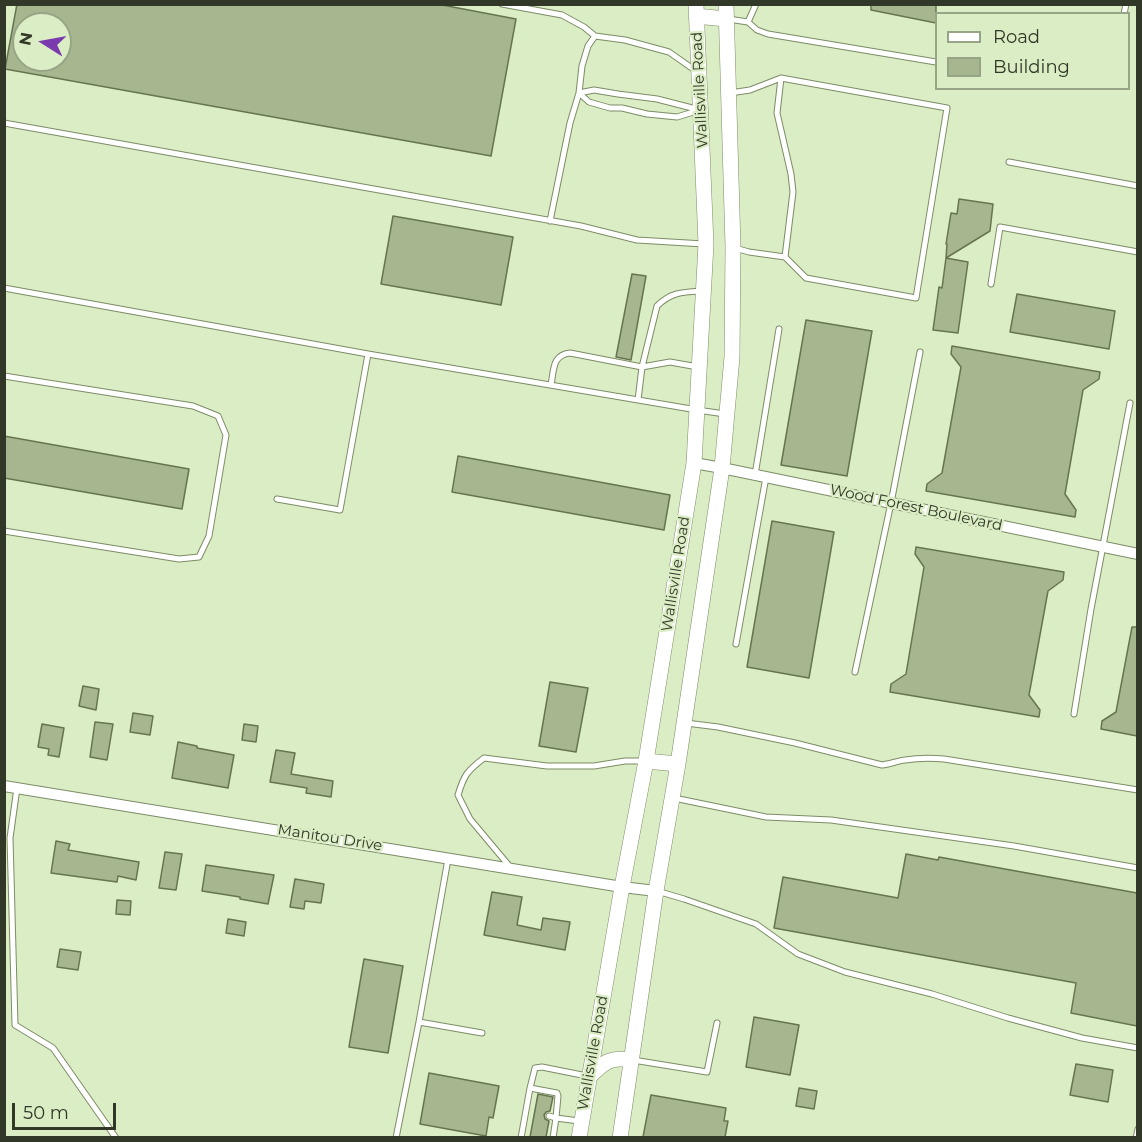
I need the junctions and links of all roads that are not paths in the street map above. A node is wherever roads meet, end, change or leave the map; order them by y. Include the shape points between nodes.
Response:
1 (502, 4) edge
2 (756, 4) edge
3 (696, 10) edge
4 (726, 12) edge
5 (748, 22) junction
6 (595, 36) junction
7 (935, 62) edge
8 (699, 73) junction
9 (781, 78) junction
10 (579, 93) junction
11 (728, 93) junction
12 (700, 110) junction
13 (4, 123) edge
14 (1009, 162) dead end
15 (1137, 186) edge
16 (550, 221) junction
17 (706, 244) junction
18 (733, 247) junction
19 (1137, 252) edge
20 (785, 257) junction
21 (991, 284) dead end
22 (4, 288) edge
23 (704, 291) junction
24 (779, 329) dead end
25 (920, 352) dead end
26 (368, 354) junction
27 (642, 367) junction
28 (700, 367) junction
29 (4, 376) edge
30 (551, 385) junction
31 (638, 400) junction
32 (1130, 403) dead end
33 (697, 410) junction
34 (727, 414) junction
35 (694, 464) junction
36 (722, 468) junction
37 (761, 476) junction
38 (277, 499) dead end
39 (891, 503) junction
40 (4, 531) edge
41 (1104, 548) junction
42 (1137, 554) edge
43 (736, 644) dead end
44 (855, 672) dead end
45 (1074, 714) dead end
46 (684, 723) junction
47 (646, 761) junction
48 (678, 764) junction
49 (4, 786) edge
50 (17, 788) junction
51 (1137, 790) edge
52 (672, 798) junction
53 (448, 857) junction
54 (1137, 867) edge
55 (511, 868) junction
56 (622, 886) junction
57 (656, 891) junction
58 (419, 1022) junction
59 (717, 1023) dead end
60 (482, 1033) dead end
61 (1137, 1048) edge
62 (631, 1059) junction
63 (589, 1077) junction
64 (530, 1088) junction
65 (526, 1112) junction
66 (534, 1114) dead end
67 (549, 1116) dead end
68 (556, 1118) junction
69 (582, 1122) junction
70 (1137, 1129) edge
71 (523, 1130) junction
72 (532, 1131) dead end
73 (546, 1133) dead end
74 (554, 1135) edge
75 (116, 1137) edge
76 (396, 1137) edge
77 (521, 1137) edge
78 (579, 1137) edge
79 (620, 1137) edge
80 (1136, 1137) edge

1 - 6 lane via 562,15
2 - 5 lane
3 - 4 main road
3 - 8 main road, Wallisville Road
4 - 5 lane
4 - 11 main road, Wallisville Road
5 - 7 lane via 768,34
6 - 8 lane via 669,52
6 - 10 lane via 582,66
8 - 12 main road, Wallisville Road
9 - 11 lane via 750,90
9 - 20 lane via 777,113 793,192
9 - 20 lane via 947,108 916,298 806,278
10 - 12 lane via 594,90
10 - 12 lane via 589,102 648,114 677,117
10 - 16 lane
11 - 18 main road, Wallisville Road
12 - 17 main road, Wallisville Road
13 - 16 lane
14 - 15 lane
16 - 17 lane via 637,240
17 - 18 main road
17 - 23 main road, Wallisville Road
18 - 20 lane
18 - 34 main road, Wallisville Road
19 - 21 lane via 1000,227
22 - 26 lane
23 - 27 lane via 677,292 657,306
23 - 28 main road, Wallisville Road
24 - 37 lane
25 - 39 lane
26 - 30 lane
26 - 38 lane via 340,510
27 - 28 lane via 670,362
27 - 30 lane via 562,354 556,359
27 - 31 lane
28 - 33 main road, Wallisville Road
29 - 40 lane via 193,406 218,416 226,435 209,536 199,557 178,559
30 - 31 lane
31 - 33 lane
32 - 41 lane
33 - 34 lane
33 - 35 main road, Wallisville Road
34 - 36 main road, Wallisville Road
35 - 36 street, Wood Forest Boulevard
35 - 47 main road, Wallisville Road
36 - 37 street, Wood Forest Boulevard
36 - 46 main road, Wallisville Road
37 - 39 street, Wood Forest Boulevard
37 - 43 lane
39 - 41 street, Wood Forest Boulevard
39 - 44 lane
41 - 42 street, Wood Forest Boulevard
41 - 45 lane
46 - 48 main road, Wallisville Road
46 - 51 lane via 718,727 882,765 944,759
47 - 48 main road
47 - 55 lane via 547,766 484,758 472,767 458,795 470,819
47 - 56 main road, Wallisville Road
48 - 52 main road, Wallisville Road
49 - 50 street, Manitou Drive
50 - 53 street, Manitou Drive
50 - 75 lane via 10,838 15,1025 53,1048
52 - 54 lane via 766,817 831,820
52 - 57 main road, Wallisville Road
53 - 55 street, Manitou Drive
53 - 58 lane
55 - 56 street, Manitou Drive
56 - 57 street, Manitou Drive
56 - 63 main road, Wallisville Road
57 - 61 lane via 756,924 798,954 845,972 1082,1038
57 - 62 main road, Wallisville Road
58 - 60 lane
58 - 76 lane
59 - 62 lane via 707,1072
62 - 63 main road via 615,1059
62 - 79 main road, Wallisville Road
63 - 64 lane via 539,1066 533,1072
63 - 69 main road, Wallisville Road
64 - 65 lane
64 - 68 lane via 557,1094
65 - 66 lane
65 - 71 lane
67 - 68 lane
68 - 69 lane
68 - 74 lane
69 - 78 main road, Wallisville Road
70 - 80 lane
71 - 72 lane
71 - 77 lane
73 - 74 lane

